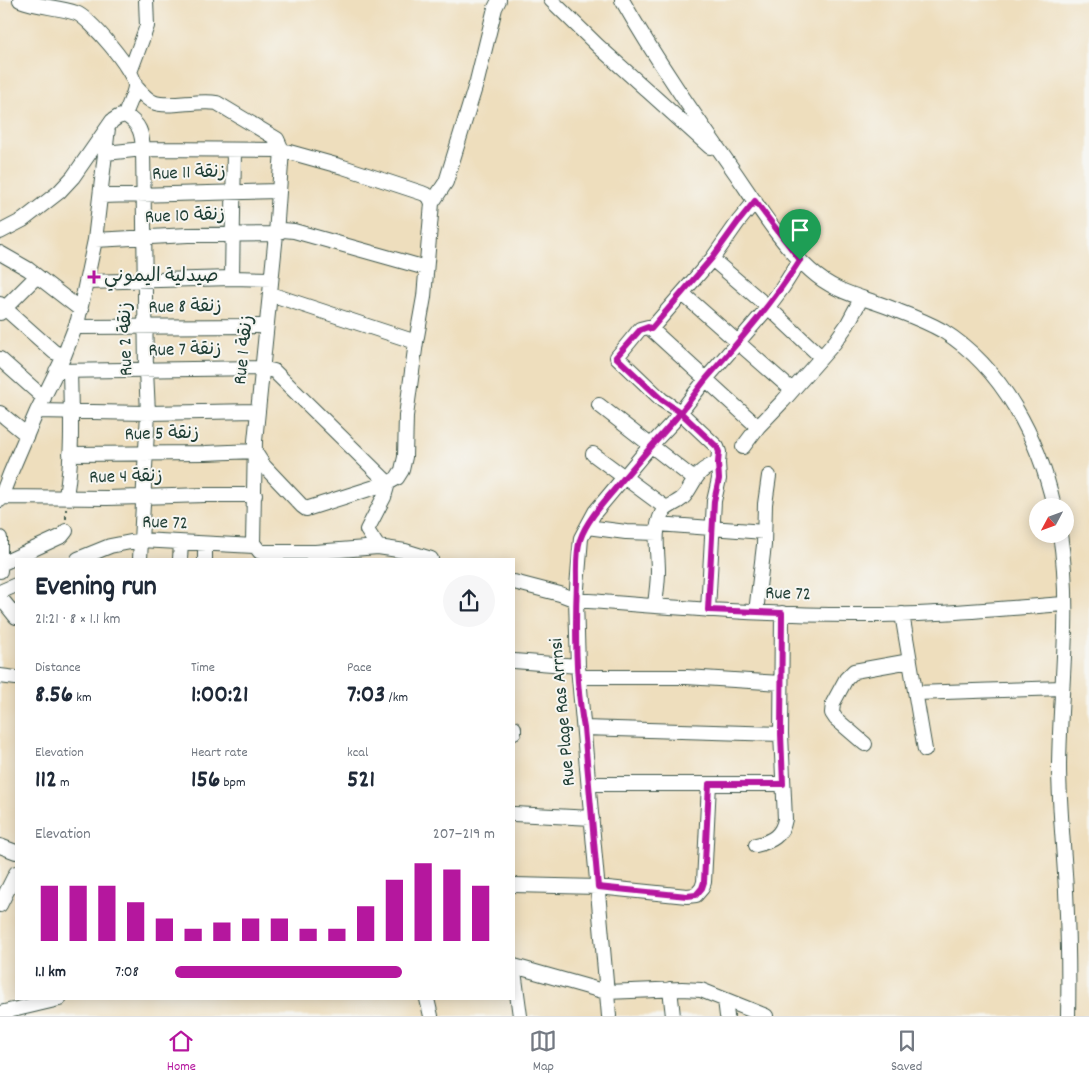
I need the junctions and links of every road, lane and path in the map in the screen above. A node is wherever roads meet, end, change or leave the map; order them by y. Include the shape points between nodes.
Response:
1 (20, 0) edge
2 (146, 0) edge
3 (499, 0) edge
4 (551, 0) edge
5 (622, 0) edge
6 (130, 72) junction
7 (135, 86) junction
8 (125, 115) junction
9 (108, 128) junction
10 (143, 150) junction
11 (234, 150) junction
12 (282, 150) junction
13 (106, 153) junction
14 (730, 166) junction
15 (234, 191) junction
16 (278, 191) junction
17 (144, 194) junction
18 (101, 196) junction
19 (755, 201) junction
20 (432, 203) junction
21 (0, 232) edge
22 (233, 234) junction
23 (276, 234) junction
24 (144, 237) junction
25 (95, 240) junction
26 (0, 253) edge
27 (712, 258) junction
28 (800, 260) junction
29 (426, 268) junction
30 (37, 276) junction
31 (232, 278) junction
32 (271, 279) junction
33 (145, 281) junction
34 (87, 282) junction
35 (270, 294) junction
36 (684, 294) junction
37 (861, 299) junction
38 (768, 307) junction
39 (1, 308) edge
40 (81, 310) junction
41 (266, 326) junction
42 (76, 327) junction
43 (145, 328) junction
44 (651, 329) junction
45 (416, 342) junction
46 (739, 342) junction
47 (64, 356) junction
48 (821, 357) junction
49 (0, 359) edge
50 (261, 368) junction
51 (146, 370) junction
52 (63, 371) junction
53 (706, 379) junction
54 (792, 390) junction
55 (44, 398) junction
56 (599, 405) dead end
57 (37, 411) junction
58 (257, 411) junction
59 (71, 412) junction
60 (680, 412) junction
61 (0, 413) edge
62 (148, 413) junction
63 (758, 427) junction
64 (27, 435) junction
65 (652, 445) junction
66 (742, 447) dead end
67 (255, 451) junction
68 (70, 454) junction
69 (146, 454) junction
70 (593, 454) dead end
71 (718, 463) junction
72 (5, 470) edge
73 (625, 476) junction
74 (769, 476) dead end
75 (694, 479) junction
76 (388, 483) junction
77 (255, 495) junction
78 (66, 496) junction
79 (143, 497) junction
80 (1, 498) edge
81 (1052, 498) edge
82 (666, 508) junction
83 (587, 527) junction
84 (713, 527) junction
85 (658, 528) junction
86 (66, 531) joint
87 (764, 532) junction
88 (0, 538) edge
89 (141, 540) junction
90 (181, 543) junction
91 (1061, 543) edge
92 (205, 544) junction
93 (378, 547) junction
94 (257, 549) junction
95 (99, 554) edge
96 (19, 558) edge
97 (82, 558) edge
98 (140, 558) edge
99 (180, 558) edge
100 (205, 558) edge
101 (428, 558) edge
102 (15, 560) edge
103 (1, 567) edge
104 (515, 582) edge
105 (15, 585) edge
106 (0, 592) edge
107 (0, 597) edge
108 (576, 600) junction
109 (1064, 604) junction
110 (655, 606) junction
111 (708, 610) junction
112 (756, 612) junction
113 (782, 613) junction
114 (902, 614) junction
115 (15, 616) edge
116 (515, 661) edge
117 (910, 661) junction
118 (578, 672) junction
119 (0, 676) edge
120 (15, 678) edge
121 (781, 683) junction
122 (1062, 688) junction
123 (916, 693) junction
124 (584, 728) junction
125 (781, 734) junction
126 (865, 744) dead end
127 (925, 750) dead end
128 (589, 784) junction
129 (709, 784) junction
130 (783, 784) junction
131 (515, 814) edge
132 (592, 818) junction
133 (756, 845) dead end
134 (0, 846) edge
135 (15, 852) edge
136 (15, 875) edge
137 (515, 885) edge
138 (598, 887) junction
139 (0, 905) edge
140 (515, 966) edge
141 (515, 978) edge
142 (670, 990) junction
143 (606, 992) junction
144 (55, 1000) edge
145 (427, 1000) edge
146 (724, 1000) junction
147 (0, 1013) edge
148 (430, 1016) edge
149 (520, 1016) edge
150 (609, 1016) edge
151 (673, 1016) edge
152 (726, 1016) edge
153 (766, 1016) edge
154 (1068, 1016) edge

1 - 6 street via 78,14 119,54
2 - 6 street via 147,26
3 - 20 street via 446,182
4 - 14 street
5 - 14 street
6 - 7 street
7 - 8 street
7 - 12 street via 151,102 159,105 208,101 217,104 277,140
8 - 9 street via 118,116
8 - 10 street, Rue 2 زنقة via 141,129
9 - 13 street
9 - 21 street via 60,192 23,220
10 - 11 street
10 - 13 street
10 - 17 street, Rue 2 زنقة
11 - 12 street
11 - 15 street
12 - 16 street, Rue 1 زنقة
12 - 20 street via 422,193
13 - 18 street
14 - 19 street
15 - 16 street, Rue 11 زنقة
15 - 17 street, Rue 11 زنقة
15 - 22 street
16 - 23 street, Rue 1 زنقة
17 - 18 street, Rue 11 زنقة
17 - 24 street, Rue 2 زنقة
18 - 25 street
19 - 27 street
19 - 28 street
20 - 29 street
22 - 23 street, Rue 10 زنقة
22 - 24 street, Rue 10 زنقة
22 - 31 street
23 - 29 street, Rue 10 زنقة via 283,230 294,231
23 - 32 street, Rue 1 زنقة
24 - 25 street, Rue 10 زنقة
24 - 33 street, Rue 2 زنقة
25 - 34 street
26 - 30 street
27 - 36 street
27 - 38 street
28 - 37 street via 832,287
28 - 38 street, Rue Plage Ras Arrnsi
29 - 45 street
30 - 39 street
30 - 40 street
31 - 32 street
31 - 33 street
32 - 35 street, Rue 1 زنقة
33 - 34 street
33 - 43 street, Rue 2 زنقة
34 - 40 street
35 - 41 street, Rue 1 زنقة
35 - 45 street
36 - 44 street
36 - 46 street
37 - 48 street via 839,337
37 - 81 street via 928,323 961,344 982,364 1004,392 1026,429
38 - 46 street, Rue Plage Ras Arrnsi
38 - 48 street
39 - 47 street via 54,352
40 - 42 street
41 - 43 street, Rue 8 زنقة
41 - 50 street, Rue 1 زنقة
42 - 43 street, Rue 8 زنقة
42 - 47 street
43 - 51 street, Rue 2 زنقة
44 - 53 street
44 - 60 street via 640,330 617,359
45 - 76 street via 406,416 405,457 397,478
46 - 53 street, Rue Plage Ras Arrnsi
46 - 54 street
47 - 52 street
48 - 54 street
49 - 55 street
50 - 51 street, Rue 7 زنقة
50 - 58 street, Rue 1 زنقة
50 - 76 street, Rue 7 زنقة via 274,371
51 - 52 street, Rue 7 زنقة
51 - 62 street, Rue 2 زنقة
52 - 55 street
52 - 59 street
53 - 60 street, Rue Plage Ras Arrnsi
53 - 63 street
54 - 63 street
55 - 57 street
56 - 65 street
57 - 59 street
57 - 64 street
58 - 62 street
58 - 67 street, Rue 1 زنقة
59 - 62 street
59 - 68 street
60 - 65 street, Rue Plage Ras Arrnsi
60 - 71 street via 717,447
61 - 64 street
62 - 69 street, Rue 2 زنقة
63 - 66 street
64 - 72 street
65 - 73 street, Rue Plage Ras Arrnsi
65 - 75 street
67 - 69 street, Rue 5 زنقة
67 - 76 street via 264,466 306,509
67 - 77 street, Rue 1 زنقة
68 - 69 street, Rue 5 زنقة
68 - 78 street
69 - 79 street, Rue 2 زنقة
70 - 73 street
71 - 75 street via 706,467
71 - 84 street
72 - 80 street
73 - 82 street
73 - 83 street, Rue Plage Ras Arrnsi via 595,512
74 - 87 street
75 - 82 street via 685,497
76 - 93 street via 368,530
77 - 79 street, Rue 4 زنقة
77 - 94 street, Rue 1 زنقة via 252,528
78 - 79 street, Rue 4 زنقة
78 - 80 street, Rue 4 زنقة
78 - 86 path
79 - 89 street, Rue 2 زنقة
82 - 85 street
83 - 85 street via 626,532
83 - 108 street, Rue Plage Ras Arrnsi via 579,546
84 - 85 street
84 - 87 street
84 - 111 street
85 - 110 street
86 - 96 street
87 - 112 street
88 - 103 street
89 - 90 street, Rue 72
89 - 95 street, Rue 72 via 119,544
89 - 98 street, Rue 2 زنقة
90 - 92 street, Rue 72
90 - 99 street
91 - 109 street
92 - 94 street, Rue 72
92 - 100 street
93 - 94 street, Rue 72 via 335,551
93 - 101 street, Rue 72
95 - 97 street, Rue 72
102 - 103 street
104 - 108 street, Rue 72
105 - 106 street
107 - 115 street
108 - 110 street, Rue 72
108 - 118 street, Rue Plage Ras Arrnsi
109 - 114 street, Rue 72
109 - 122 street
110 - 111 street, Rue 72
111 - 112 street, Rue 72
112 - 113 street, Rue 72
113 - 114 street, Rue 72
113 - 121 street
114 - 117 street
116 - 118 street
117 - 123 street
117 - 126 street via 859,670 846,679 832,706 832,713
118 - 121 street
118 - 124 street, Rue Plage Ras Arrnsi
119 - 120 street
121 - 125 street
122 - 123 street
122 - 154 street via 1060,793 1066,889
123 - 127 street
124 - 125 street
124 - 128 street, Rue Plage Ras Arrnsi
125 - 130 street
128 - 129 street
128 - 132 street, Rue Plage Ras Arrnsi
129 - 130 street
129 - 138 street via 705,871 700,892 687,896
130 - 133 street via 784,819 780,833 771,841
131 - 132 street
132 - 138 street, Rue Plage Ras Arrnsi
134 - 135 street
136 - 139 street
137 - 138 street
138 - 143 street, Rue Plage Ras Arrnsi
140 - 143 street
141 - 149 street
142 - 143 street
142 - 146 street via 701,990
142 - 151 street
143 - 150 street, Rue Plage Ras Arrnsi
144 - 147 street
145 - 148 street
146 - 152 street
146 - 153 street

